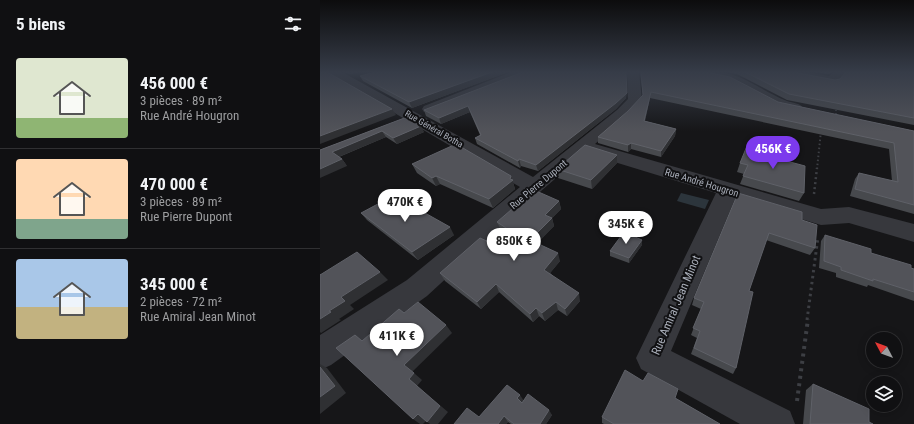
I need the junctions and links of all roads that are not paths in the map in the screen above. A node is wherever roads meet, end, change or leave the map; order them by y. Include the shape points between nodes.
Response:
1 (376, 92) edge
2 (471, 92) edge
3 (634, 92) edge
4 (759, 92) edge
5 (823, 114) edge
6 (410, 116) junction
7 (390, 124) edge
8 (583, 146) junction
9 (534, 186) junction
10 (728, 190) junction
11 (914, 233) edge
12 (320, 354) edge
13 (786, 416) edge

1 - 6 street, Rue Général Botha
2 - 6 street
3 - 8 street, Rue Pierre Dupont via 635,100
4 - 5 street via 782,104
6 - 7 street
6 - 9 street, Rue Général Botha
8 - 9 street, Rue Pierre Dupont
8 - 10 street, Rue André Hougron
9 - 12 street, Rue Pierre Dupont via 417,288
10 - 11 street, Rue André Hougron via 816,216 849,215
10 - 13 street, Rue Amiral Jean Minot via 652,358

